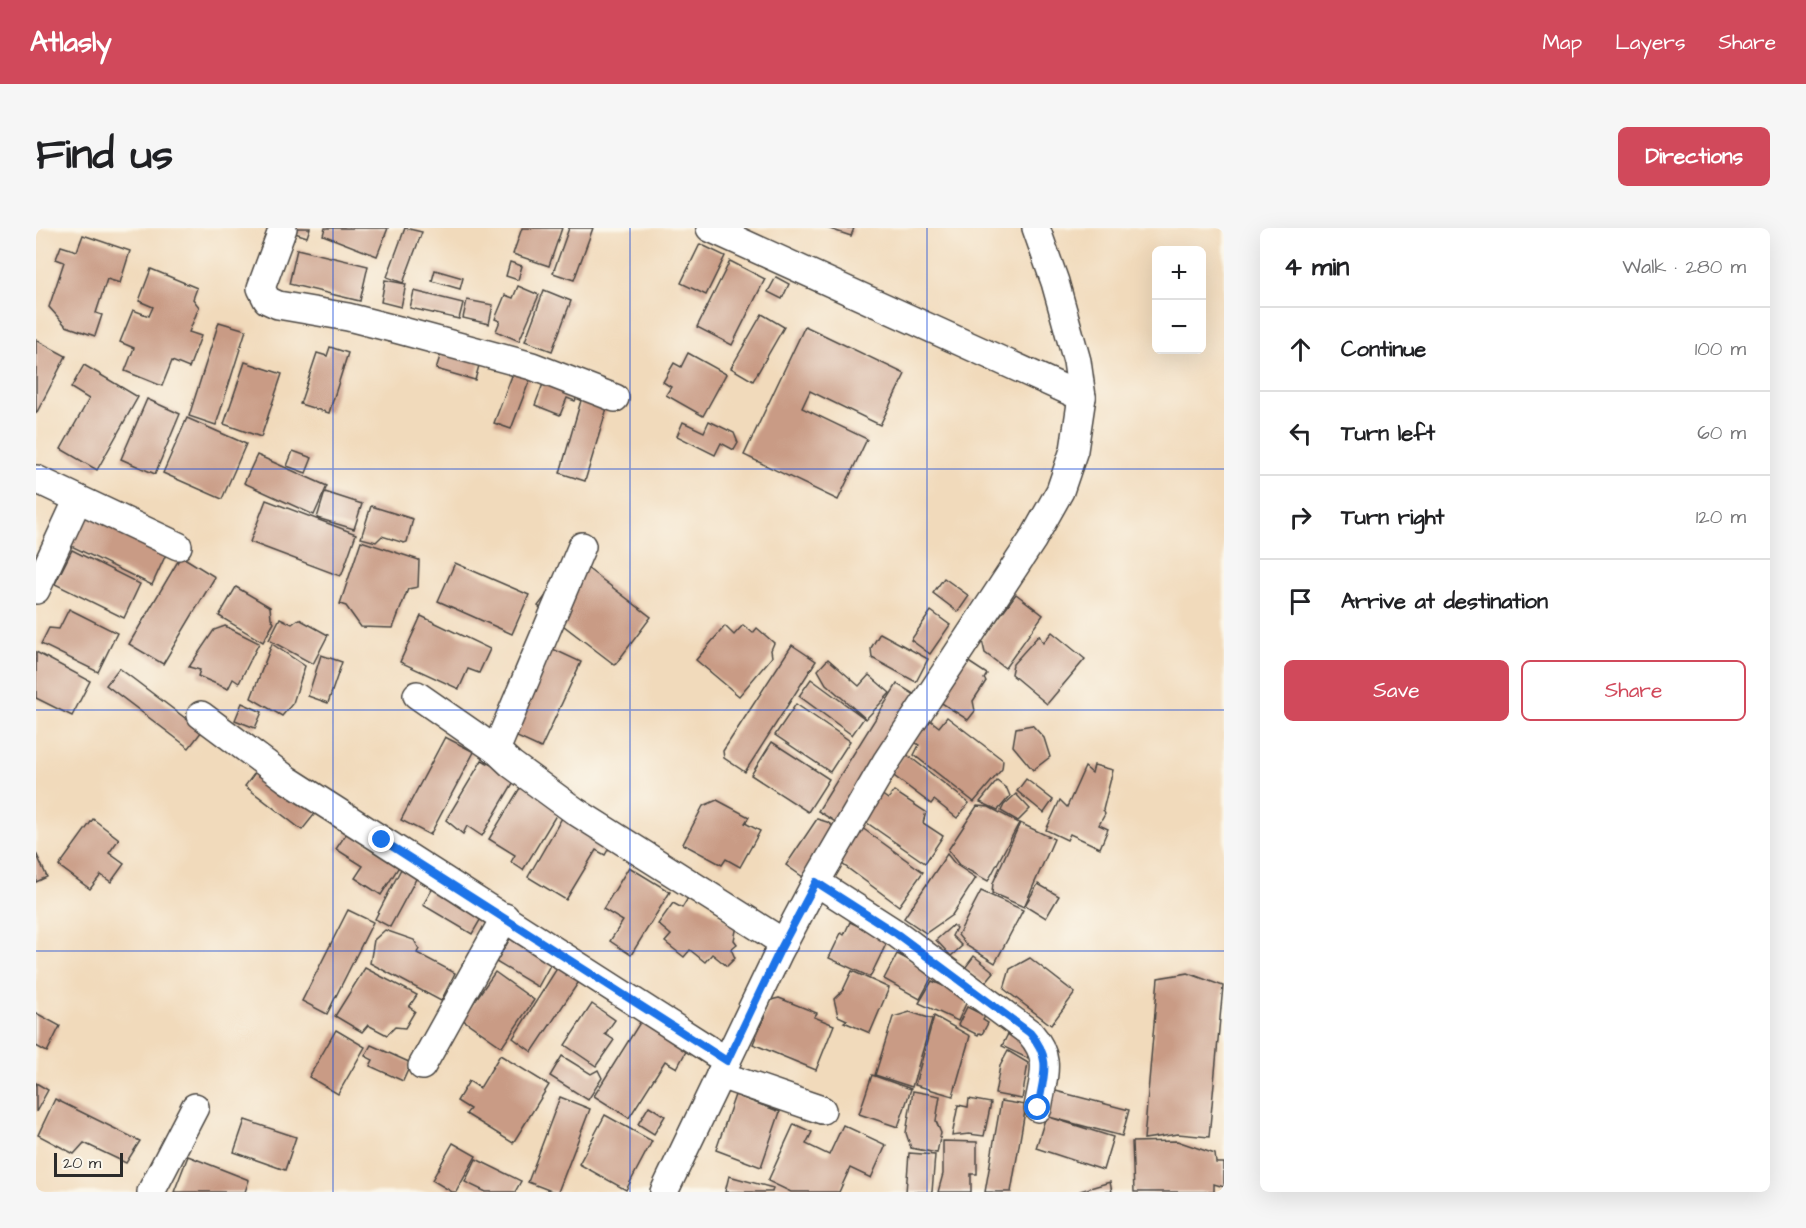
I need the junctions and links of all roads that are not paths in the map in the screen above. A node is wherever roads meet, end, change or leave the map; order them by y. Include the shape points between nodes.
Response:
1 (283, 228) edge
2 (710, 228) edge
3 (1036, 228) edge
4 (1082, 397) junction
5 (615, 398) dead end
6 (36, 479) edge
7 (78, 499) junction
8 (178, 546) dead end
9 (582, 546) dead end
10 (36, 590) edge
11 (417, 695) dead end
12 (201, 715) dead end
13 (496, 750) junction
14 (816, 882) junction
15 (505, 917) junction
16 (784, 943) junction
17 (422, 1066) dead end
18 (723, 1068) junction
19 (195, 1107) dead end
20 (1038, 1108) dead end
21 (822, 1110) dead end
22 (151, 1192) edge
23 (664, 1192) edge

1 - 5 street via 261,288 267,300 532,366
2 - 4 street
3 - 4 street via 1077,361
4 - 14 street via 1074,450 1060,491 1033,539 886,762
6 - 7 street
7 - 8 street
7 - 10 street
9 - 13 street
11 - 13 street
12 - 15 street via 288,780
13 - 16 street via 575,811
14 - 16 street
14 - 20 street via 897,934 1030,1033 1045,1056
15 - 17 street
15 - 18 street
16 - 18 street
18 - 21 street
18 - 23 street
19 - 22 street

